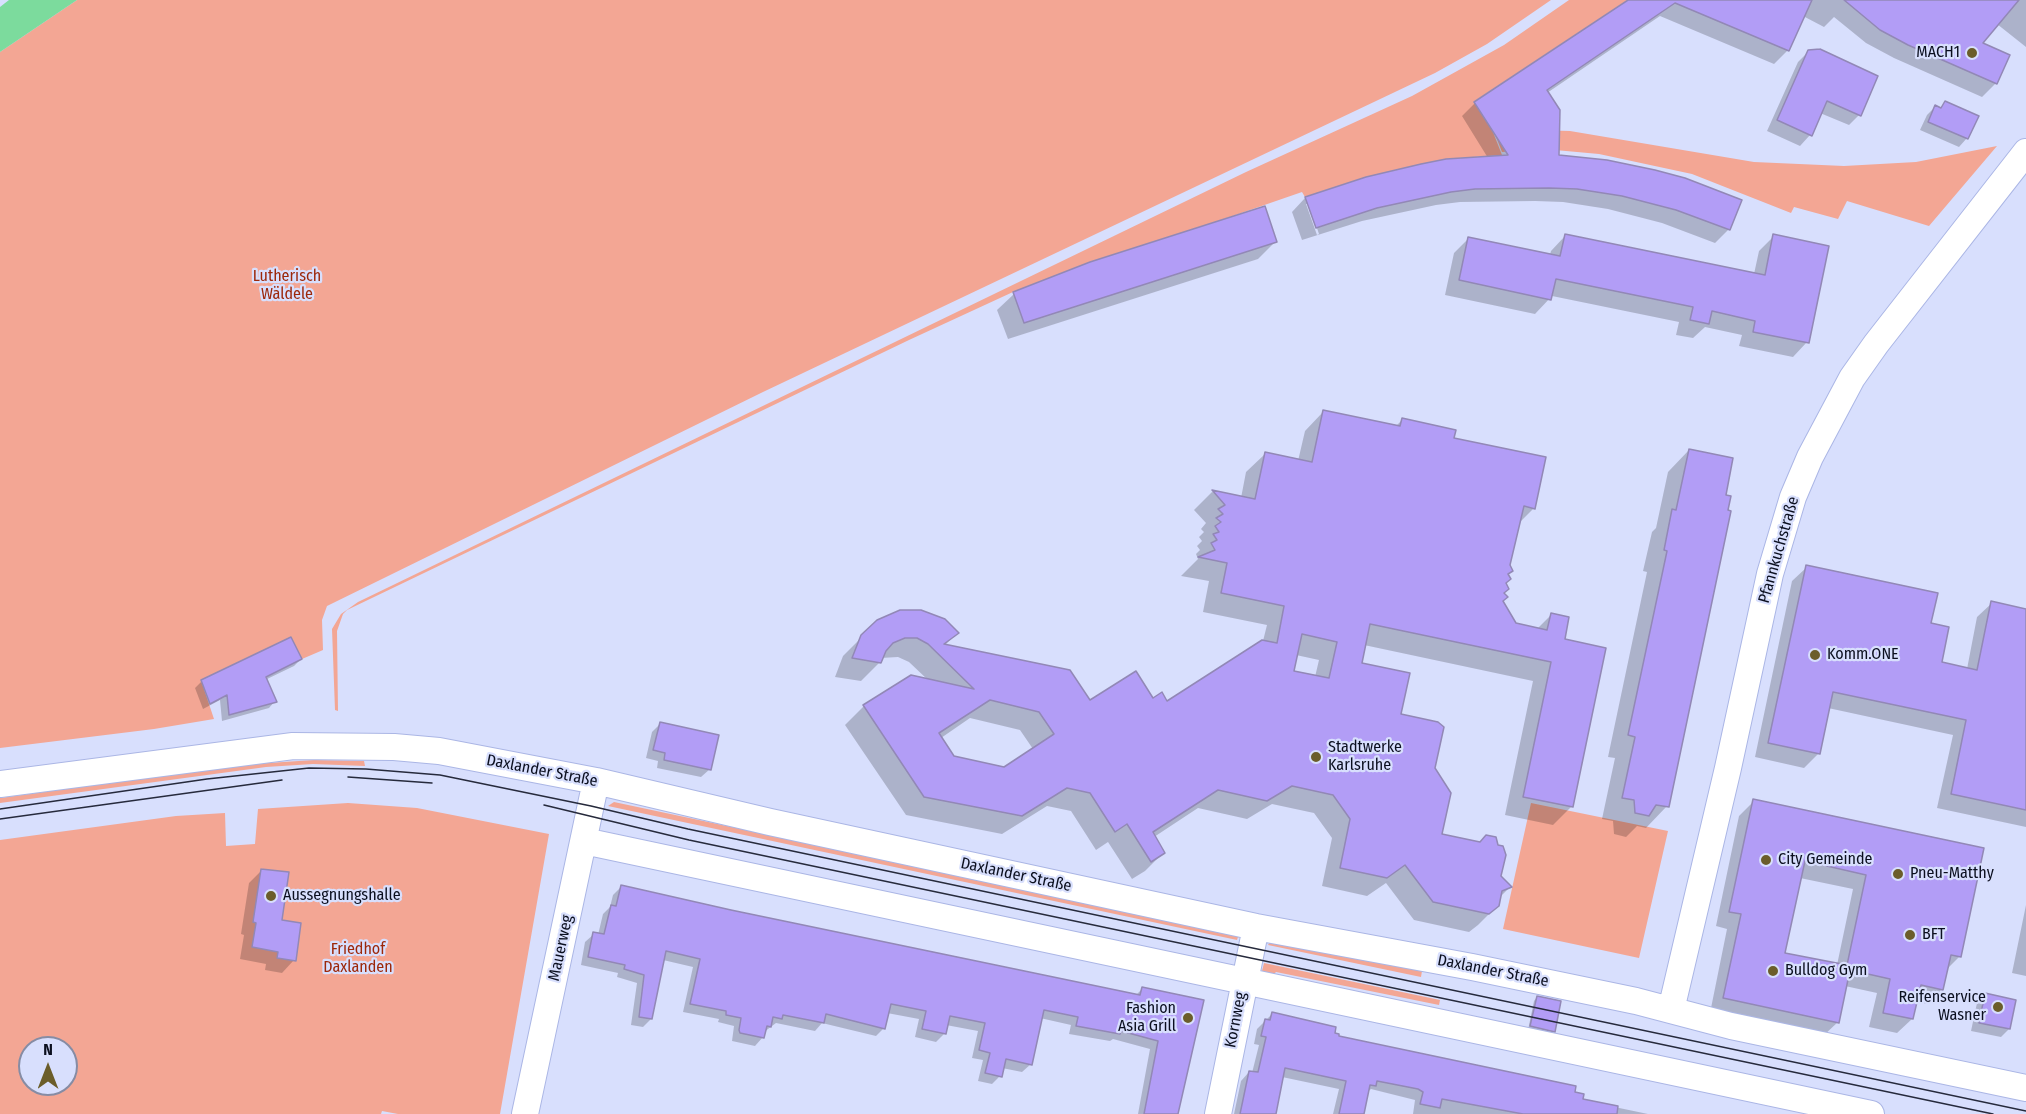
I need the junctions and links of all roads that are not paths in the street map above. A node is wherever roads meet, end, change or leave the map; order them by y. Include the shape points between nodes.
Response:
1 (2026, 152) edge
2 (596, 781) junction
3 (0, 784) edge
4 (584, 842) junction
5 (1256, 927) junction
6 (1244, 981) junction
7 (1671, 1010) junction
8 (2026, 1088) edge
9 (525, 1114) edge
10 (1218, 1114) edge
11 (1871, 1114) edge

1 - 7 street, Pfannkuchstraße via 1876,344 1852,378 1810,456 1770,574
2 - 3 street, Daxlander Straße via 439,751 293,746
2 - 4 street, Mauerweg
2 - 5 street, Daxlander Straße
4 - 6 street
4 - 9 street, Mauerweg
5 - 6 street, Kornweg
5 - 7 street, Daxlander Straße via 1472,967
6 - 10 street, Kornweg
6 - 11 street
7 - 8 street, Daxlander Straße

